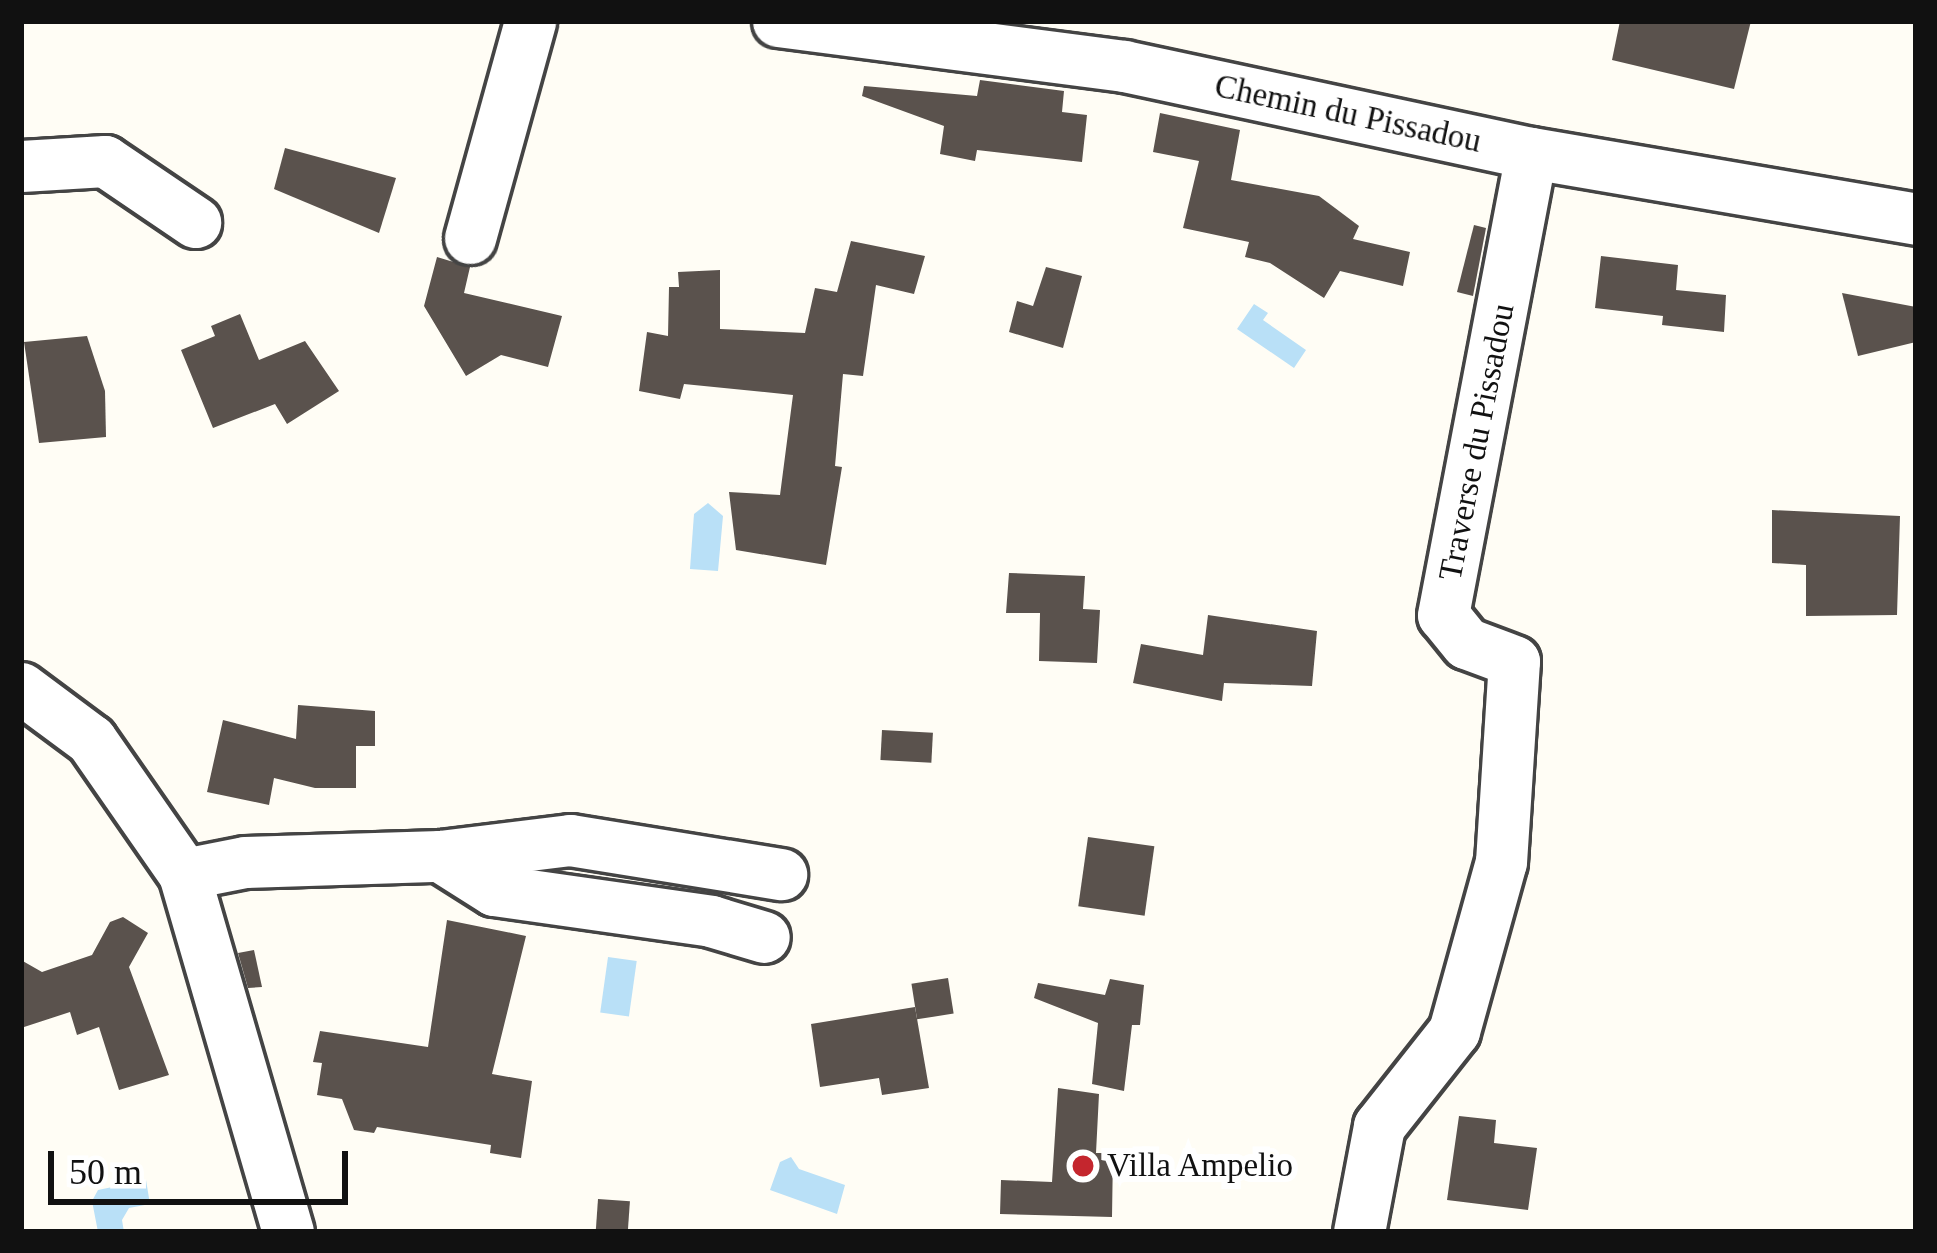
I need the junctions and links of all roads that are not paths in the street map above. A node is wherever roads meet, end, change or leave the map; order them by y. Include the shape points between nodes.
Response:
1 (530, 21) edge
2 (778, 21) edge
3 (1532, 153) junction
4 (21, 166) edge
5 (1916, 219) edge
6 (195, 222) dead end
7 (470, 238) dead end
8 (21, 688) edge
9 (440, 856) junction
10 (184, 874) junction
11 (781, 874) dead end
12 (764, 937) dead end
13 (289, 1232) edge
14 (1359, 1232) edge

1 - 7 street
2 - 3 street, Chemin du Pissadou via 1124,66
3 - 5 street, Chemin du Pissadou
3 - 14 street, Traverse du Pissadou via 1444,615 1466,644 1514,661 1501,862 1454,1030 1379,1126
4 - 6 street via 105,161
8 - 10 street via 91,740
9 - 10 street via 245,862
9 - 11 street via 569,840
9 - 12 street via 494,890 711,921
10 - 13 street

